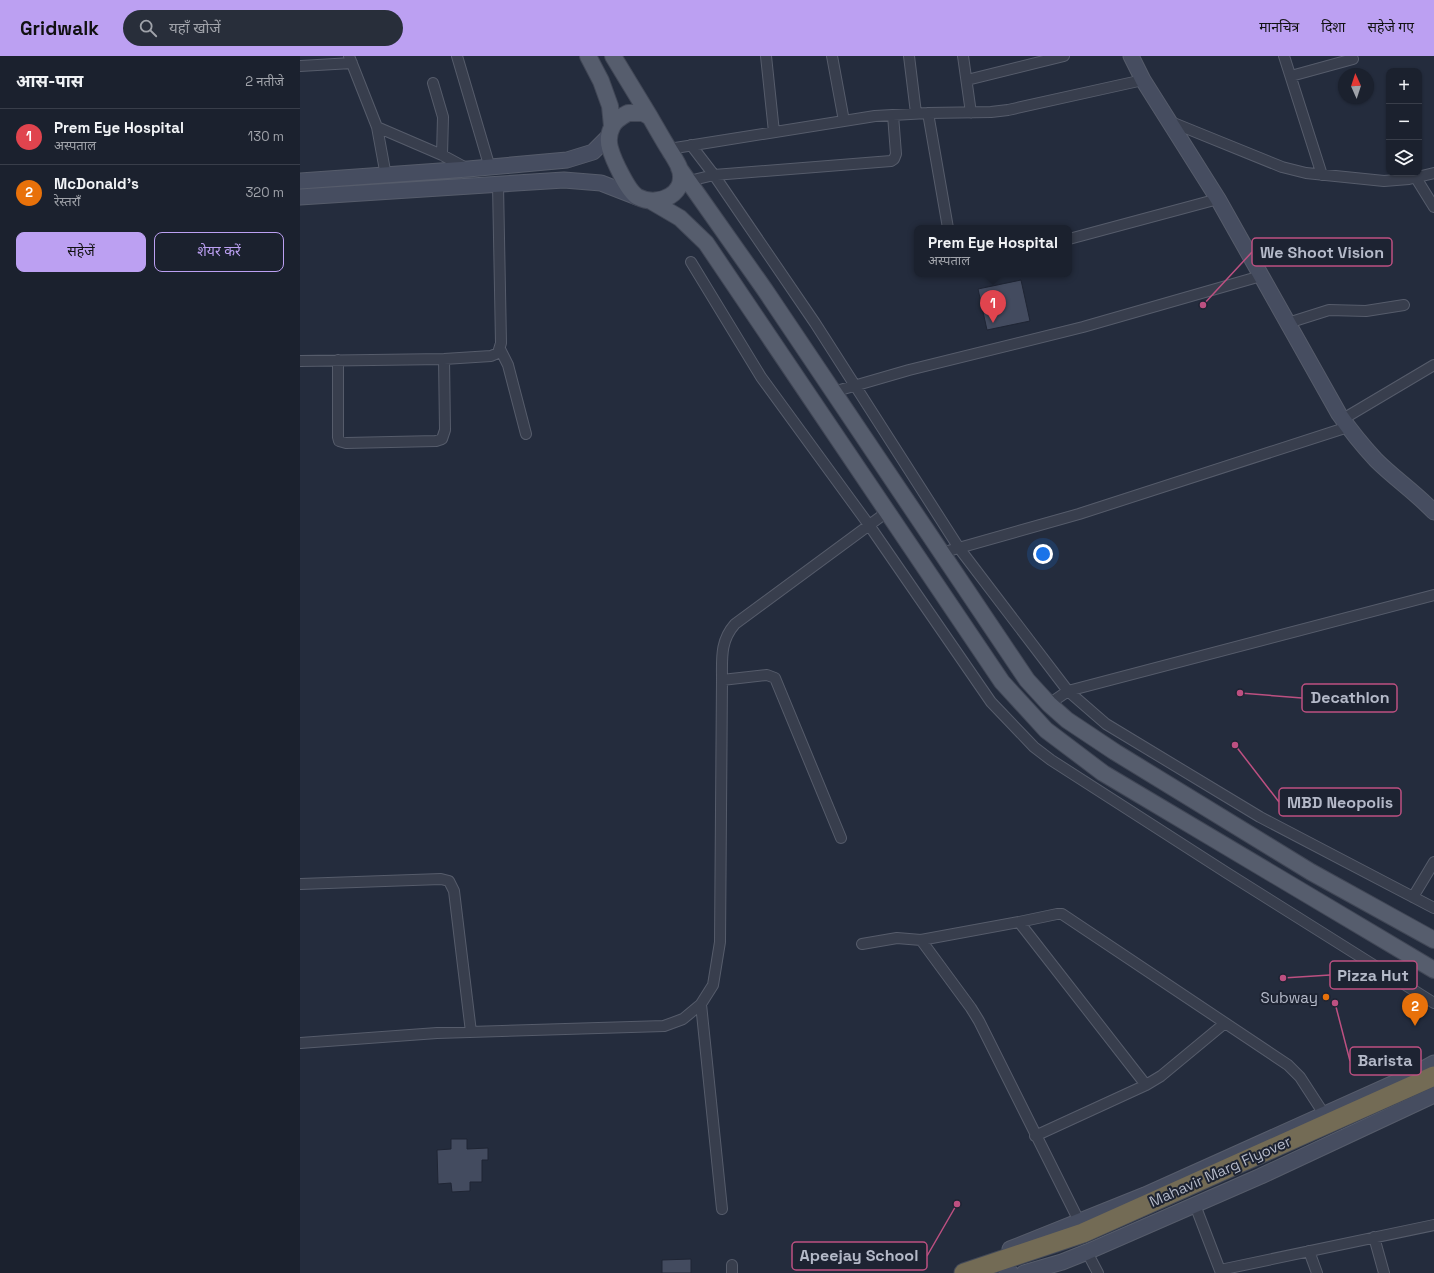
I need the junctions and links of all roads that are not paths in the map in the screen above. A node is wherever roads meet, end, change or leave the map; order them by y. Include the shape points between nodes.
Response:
1 (456, 56) edge
2 (588, 56) edge
3 (613, 56) edge
4 (766, 56) edge
5 (832, 56) edge
6 (909, 56) edge
7 (963, 56) edge
8 (1064, 56) edge
9 (1131, 56) edge
10 (1284, 56) edge
11 (1353, 59) dead end
12 (350, 60) edge
13 (300, 66) edge
14 (1290, 76) junction
15 (967, 80) junction
16 (1144, 80) junction
17 (433, 83) dead end
18 (916, 113) junction
19 (928, 113) junction
20 (971, 113) junction
21 (893, 115) junction
22 (650, 117) junction
23 (844, 121) junction
24 (1171, 122) junction
25 (377, 127) junction
26 (610, 131) junction
27 (774, 132) junction
28 (691, 145) junction
29 (669, 149) junction
30 (442, 155) junction
31 (490, 168) junction
32 (680, 168) junction
33 (468, 170) junction
34 (1434, 174) edge
35 (714, 175) junction
36 (1322, 175) junction
37 (386, 176) junction
38 (1416, 178) junction
39 (689, 181) junction
40 (300, 182) edge
41 (498, 185) junction
42 (300, 197) edge
43 (644, 199) junction
44 (1218, 199) junction
45 (1434, 207) edge
46 (947, 225) edge
47 (1072, 238) edge
48 (691, 262) dead end
49 (1261, 276) junction
50 (1404, 305) dead end
51 (1288, 323) junction
52 (500, 349) junction
53 (444, 359) junction
54 (338, 360) junction
55 (300, 361) edge
56 (1434, 365) edge
57 (854, 386) junction
58 (833, 392) junction
59 (1345, 423) junction
60 (526, 434) dead end
61 (1431, 507) edge
62 (888, 512) junction
63 (869, 525) junction
64 (960, 548) junction
65 (941, 553) junction
66 (1434, 595) edge
67 (722, 680) junction
68 (1068, 691) junction
69 (1049, 704) junction
70 (1067, 720) junction
71 (841, 838) dead end
72 (1434, 862) edge
73 (300, 884) edge
74 (1413, 897) junction
75 (1434, 908) edge
76 (1019, 922) junction
77 (921, 940) junction
78 (1434, 940) edge
79 (862, 944) dead end
80 (1434, 951) edge
81 (1433, 972) edge
82 (1434, 1003) edge
83 (701, 1004) junction
84 (1225, 1023) junction
85 (471, 1032) junction
86 (300, 1043) edge
87 (1434, 1063) edge
88 (1434, 1076) edge
89 (1146, 1085) junction
90 (1434, 1086) edge
91 (1434, 1095) edge
92 (1324, 1114) junction
93 (1035, 1136) junction
94 (1195, 1205) junction
95 (722, 1209) dead end
96 (1079, 1221) junction
97 (1434, 1225) edge
98 (1374, 1237) junction
99 (1309, 1251) junction
100 (1087, 1252) junction
101 (1012, 1267) edge
102 (1221, 1272) edge
103 (964, 1273) edge
104 (1098, 1273) edge
105 (1317, 1273) edge
106 (1384, 1273) edge

1 - 31 street
2 - 26 main road via 610,106
3 - 22 main road
4 - 27 street
5 - 23 street
6 - 18 street
7 - 15 street
8 - 15 street
9 - 16 street
10 - 14 street
11 - 14 street
12 - 13 street
12 - 25 street
14 - 36 street
15 - 20 street
16 - 20 street via 1008,110
16 - 24 street
17 - 30 street via 443,117
18 - 19 street
18 - 21 street
19 - 20 street
19 - 46 street
21 - 23 street
21 - 35 street via 896,154 891,161
22 - 26 main road via 643,113 628,113 617,119
22 - 29 main road
23 - 27 street
24 - 36 street via 1282,167
24 - 44 street
25 - 30 street
25 - 37 street
26 - 31 street via 593,152 568,160
26 - 43 main road via 610,147 624,181
27 - 28 street
28 - 29 street
28 - 35 street
29 - 32 main road
30 - 33 street
31 - 33 street
32 - 39 main road
32 - 43 main road via 678,189 671,196 663,200
33 - 37 street
34 - 38 street
35 - 39 street
35 - 57 street
36 - 38 street via 1384,181
37 - 40 street
38 - 45 street
39 - 58 main road
41 - 42 street
41 - 43 street via 564,180 601,184
41 - 52 street
43 - 62 main road via 680,218 706,243
44 - 47 street
44 - 49 street
48 - 63 street via 760,377
49 - 51 street
49 - 57 street via 1083,328 909,370
50 - 51 street via 1366,311 1329,310
51 - 59 street
52 - 53 street via 491,356
52 - 60 street via 508,365
53 - 54 street
53 - 54 street via 446,430 442,439 346,443 339,441 338,438
54 - 55 street
56 - 59 street
57 - 58 street
57 - 64 street
58 - 65 main road
59 - 61 street via 1377,460
59 - 64 street via 1079,514
62 - 63 street
62 - 81 main road via 1002,682 1046,730 1103,772
63 - 67 street via 728,631 723,648
63 - 82 street via 991,702 1034,747
64 - 65 street
64 - 68 street
65 - 69 main road via 1027,680
66 - 68 street
67 - 71 street via 768,675 775,678
67 - 83 street via 720,942 713,985
68 - 69 street
68 - 74 street via 1106,724 1260,817
69 - 70 main road
70 - 78 main road via 1311,872
70 - 80 main road via 1071,730 1079,738 1147,785
72 - 74 street
73 - 85 street via 441,879 449,882 454,891
74 - 75 street
76 - 77 street
76 - 84 street via 1057,914 1066,915
76 - 89 street
77 - 79 street via 898,938
77 - 93 street via 979,1020
83 - 85 street via 684,1019 664,1026
83 - 95 street
84 - 89 street via 1161,1076
84 - 92 street via 1288,1065 1300,1077
85 - 86 street
87 - 92 street
88 - 101 highway, Mahavir Marg Flyover
89 - 93 street
90 - 101 highway, Mahavir Marg Flyover via 1142,1219
91 - 94 street
92 - 96 street via 1144,1195
93 - 96 street
94 - 100 street
94 - 102 street
96 - 101 street via 1011,1248
97 - 98 street
98 - 99 street
98 - 106 street
99 - 102 street
99 - 105 street
100 - 101 street via 1062,1262
100 - 104 street
101 - 103 highway

